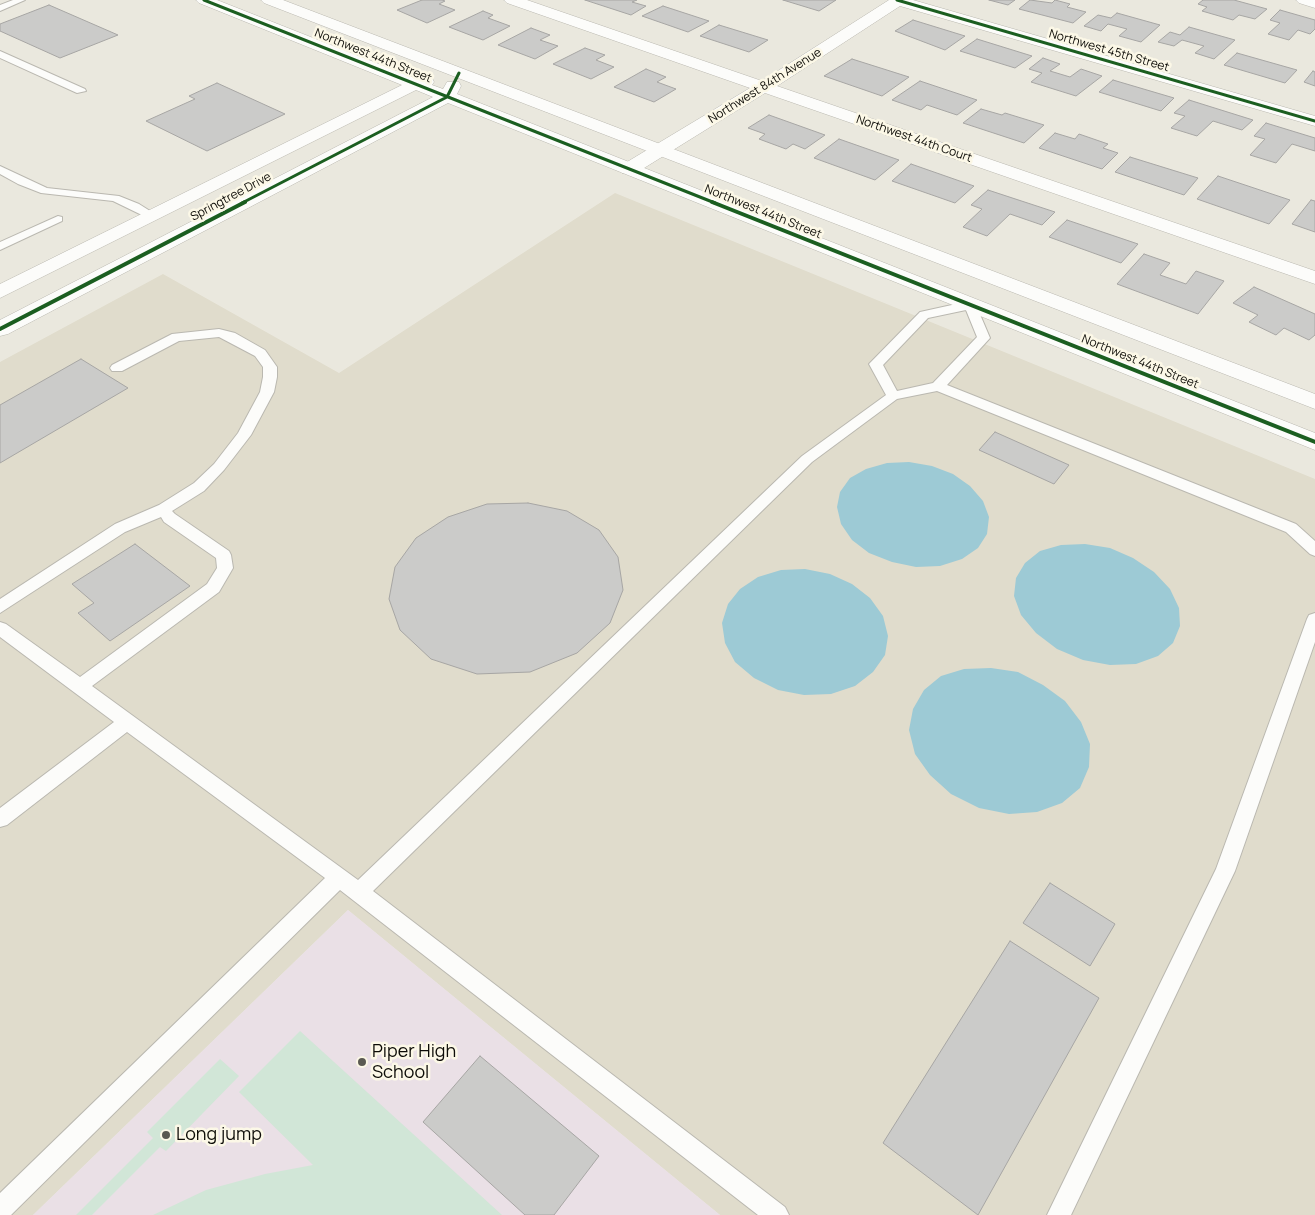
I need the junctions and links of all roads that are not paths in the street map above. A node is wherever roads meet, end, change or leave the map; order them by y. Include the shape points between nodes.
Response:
1 (21, 0) edge
2 (204, 0) edge
3 (269, 0) edge
4 (512, 0) edge
5 (898, 0) edge
6 (1304, 0) edge
7 (1315, 3) edge
8 (0, 8) edge
9 (0, 54) edge
10 (459, 73) junction
11 (416, 84) junction
12 (764, 87) junction
13 (81, 91) dead end
14 (447, 97) junction
15 (1315, 121) edge
16 (660, 151) junction
17 (629, 169) junction
18 (0, 170) edge
19 (152, 216) junction
20 (58, 219) dead end
21 (0, 246) edge
22 (1315, 278) edge
23 (997, 280) junction
24 (0, 292) edge
25 (970, 305) junction
26 (0, 329) edge
27 (118, 368) dead end
28 (938, 386) junction
29 (893, 396) junction
30 (1315, 402) edge
31 (1315, 442) edge
32 (164, 509) junction
33 (1315, 550) edge
34 (0, 607) edge
35 (1315, 620) edge
36 (0, 628) edge
37 (79, 687) junction
38 (127, 722) junction
39 (0, 819) edge
40 (339, 878) junction
41 (359, 892) junction
42 (0, 1209) edge
43 (777, 1215) edge
44 (1059, 1215) edge

1 - 8 lane
2 - 11 street, Northwest 44th Street
3 - 10 street, Northwest 44th Street
4 - 12 street, Northwest 44th Court
5 - 12 street, Northwest 84th Avenue
5 - 15 street, Northwest 45th Street
6 - 7 street
9 - 13 lane
10 - 11 street, Springtree Drive
10 - 14 street
10 - 16 street, Northwest 44th Street
11 - 14 street, Northwest 44th Street
11 - 19 street, Springtree Drive
12 - 16 street, Northwest 84th Avenue
12 - 22 street, Northwest 44th Court
14 - 17 street, Northwest 44th Street
14 - 26 street, Springtree Drive
16 - 17 street, Northwest 84th Avenue
16 - 23 street, Northwest 44th Street
17 - 25 street, Northwest 44th Street
18 - 19 lane via 45,191 115,198
19 - 24 street, Springtree Drive
20 - 21 lane
23 - 25 street
23 - 30 street, Northwest 44th Street
25 - 28 lane via 984,338
25 - 29 lane via 924,315 876,364
25 - 31 street, Northwest 44th Street
27 - 32 lane via 164,342 208,333 241,341 260,353 270,368 267,392 244,435 200,487
28 - 29 lane
28 - 33 lane via 1291,528
29 - 41 lane via 807,459
32 - 34 lane via 120,528
32 - 37 lane via 169,518 223,555 225,568 213,588
35 - 44 lane via 1225,871
36 - 37 lane
37 - 38 lane
38 - 39 lane
38 - 40 lane
40 - 41 lane
40 - 42 lane
41 - 43 lane

